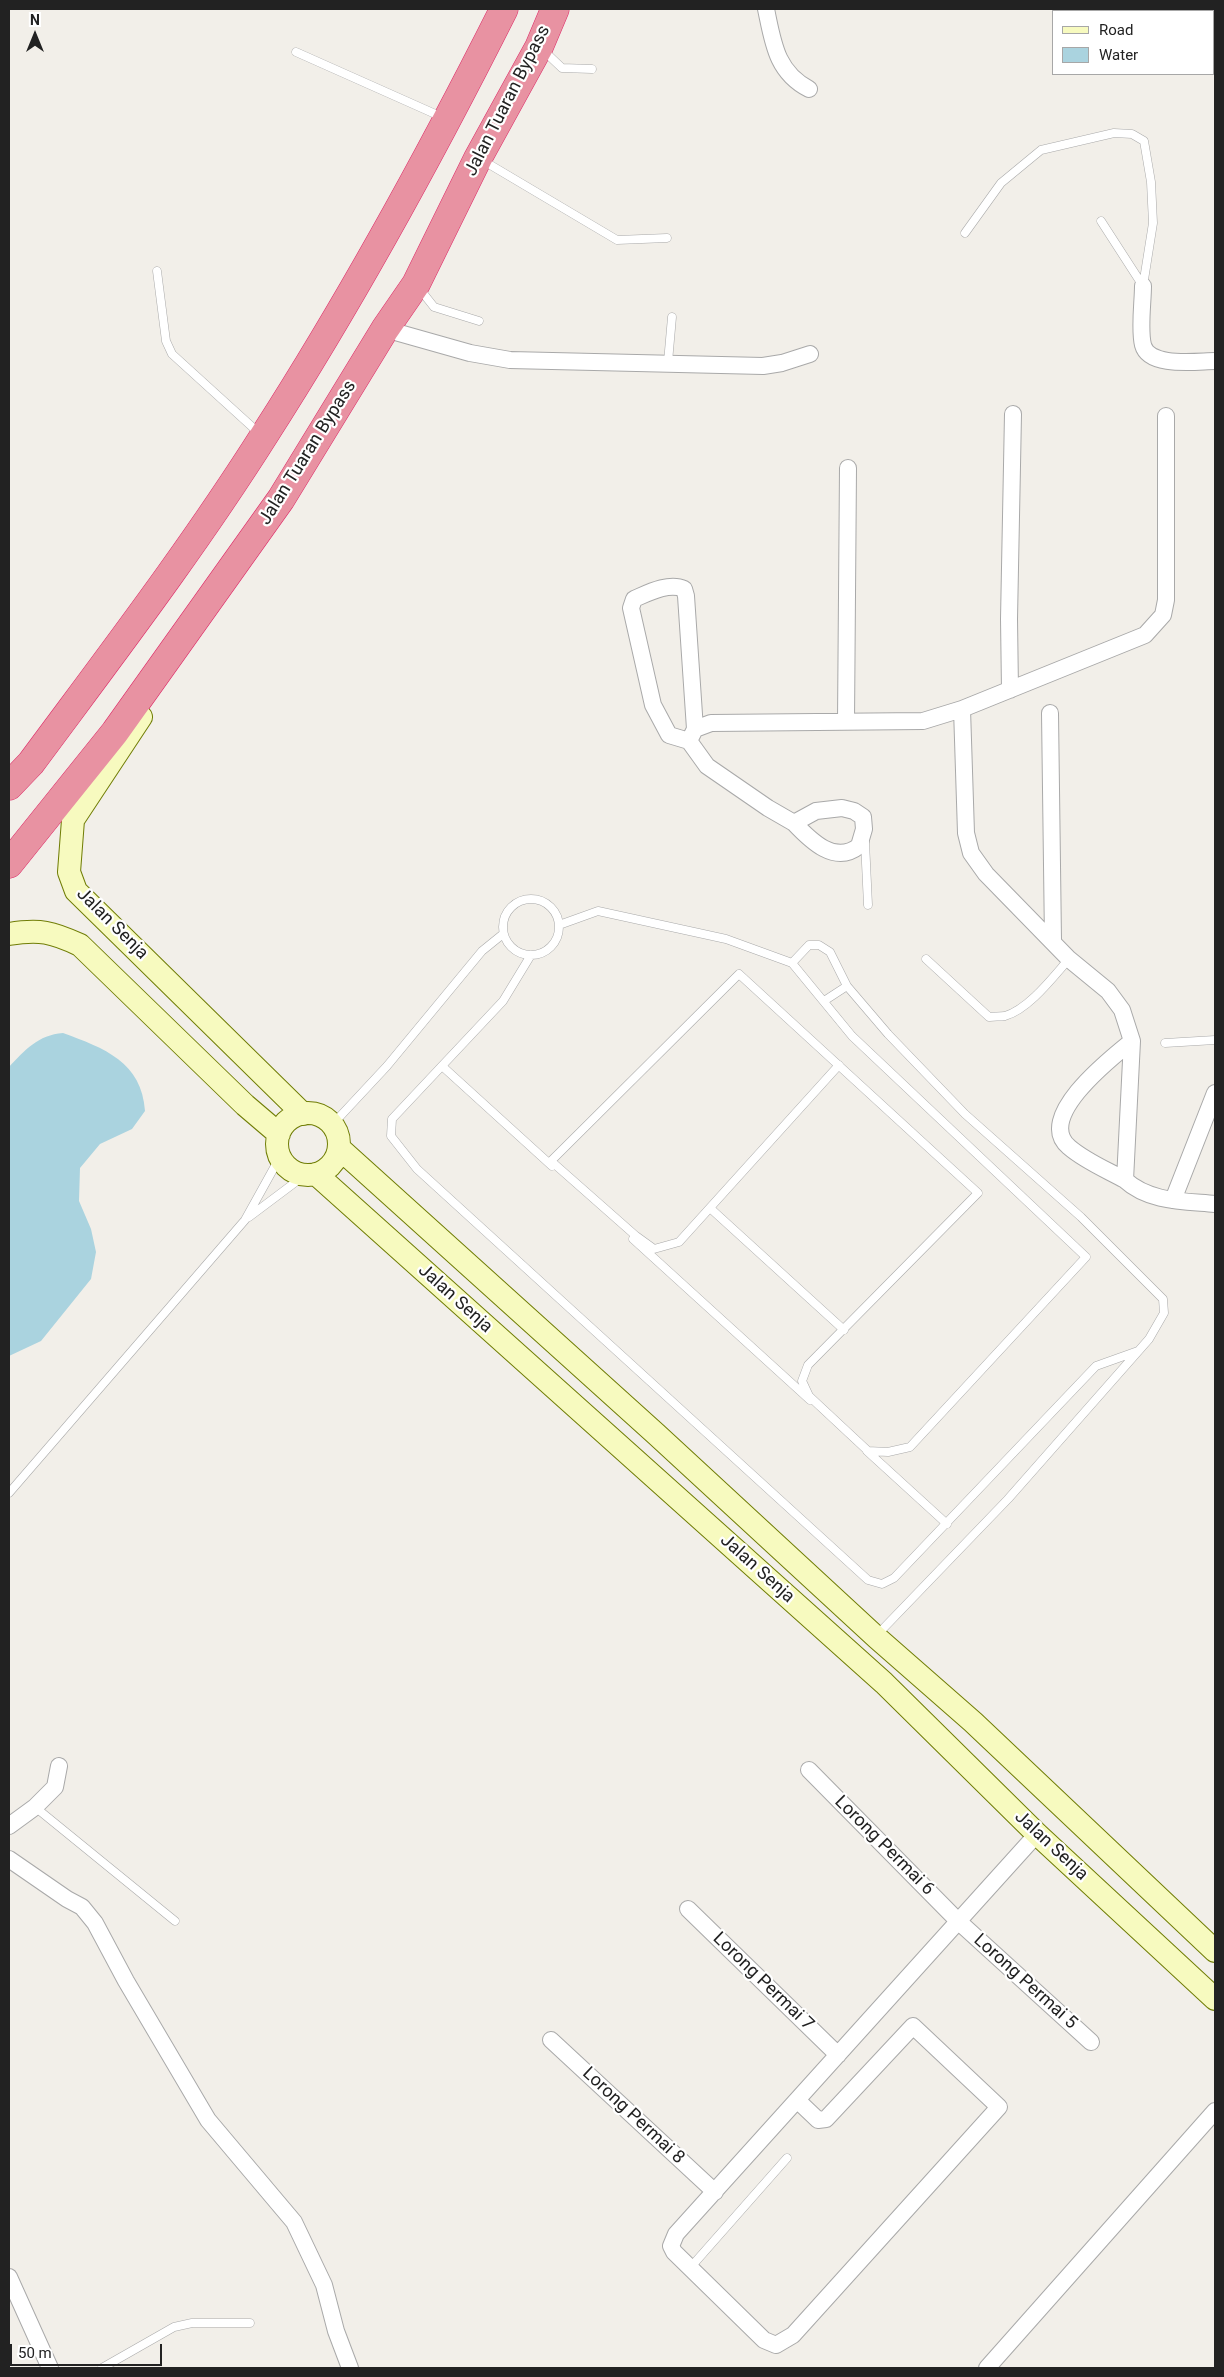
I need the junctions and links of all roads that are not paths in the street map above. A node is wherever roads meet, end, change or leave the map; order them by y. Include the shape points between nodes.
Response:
1 (503, 9) edge
2 (555, 9) edge
3 (766, 9) edge
4 (539, 47) junction
5 (296, 52) dead end
6 (592, 69) dead end
7 (809, 89) dead end
8 (448, 119) junction
9 (478, 158) junction
10 (1102, 221) dead end
11 (966, 232) dead end
12 (667, 238) dead end
13 (158, 271) dead end
14 (416, 284) junction
15 (1143, 286) junction
16 (672, 317) dead end
17 (479, 322) dead end
18 (385, 328) junction
19 (810, 354) dead end
20 (1215, 361) edge
21 (668, 362) junction
22 (1012, 414) dead end
23 (1166, 416) dead end
24 (264, 437) junction
25 (848, 468) dead end
26 (162, 666) junction
27 (1010, 690) junction
28 (962, 709) junction
29 (1050, 713) dead end
30 (846, 721) junction
31 (692, 735) junction
32 (20, 765) edge
33 (9, 786) edge
34 (794, 823) junction
35 (864, 829) junction
36 (9, 864) edge
37 (868, 905) dead end
38 (560, 925) junction
39 (9, 934) edge
40 (503, 934) junction
41 (1053, 941) junction
42 (531, 955) junction
43 (926, 959) dead end
44 (1069, 959) junction
45 (792, 963) junction
46 (847, 986) junction
47 (824, 1001) junction
48 (1215, 1040) edge
49 (1132, 1041) junction
50 (1165, 1043) dead end
51 (839, 1065) junction
52 (442, 1066) junction
53 (1215, 1093) edge
54 (303, 1114) junction
55 (332, 1125) junction
56 (279, 1134) junction
57 (339, 1148) junction
58 (280, 1157) junction
59 (311, 1175) junction
60 (1125, 1180) junction
61 (1173, 1200) junction
62 (1215, 1204) edge
63 (710, 1208) junction
64 (245, 1220) junction
65 (844, 1330) junction
66 (1138, 1351) junction
67 (9, 1493) edge
68 (946, 1524) junction
69 (876, 1637) junction
70 (59, 1766) dead end
71 (809, 1770) dead end
72 (35, 1807) junction
73 (9, 1826) edge
74 (1036, 1834) junction
75 (9, 1859) edge
76 (688, 1909) dead end
77 (175, 1921) dead end
78 (958, 1922) junction
79 (1212, 1949) edge
80 (1215, 1999) edge
81 (551, 2040) dead end
82 (1091, 2042) dead end
83 (838, 2055) junction
84 (797, 2100) junction
85 (1215, 2111) edge
86 (788, 2158) dead end
87 (715, 2192) junction
88 (690, 2268) junction
89 (9, 2277) edge
90 (250, 2323) dead end
91 (50, 2368) edge
92 (102, 2368) edge
93 (350, 2368) edge
94 (987, 2368) edge

1 - 8 highway
2 - 4 highway, Jalan Tuaran Bypass
3 - 7 street via 777,58 796,82
4 - 6 lane via 562,68
4 - 9 highway, Jalan Tuaran Bypass
5 - 8 lane
8 - 24 highway via 324,341
9 - 12 lane via 617,240
9 - 14 highway, Jalan Tuaran Bypass
10 - 15 lane
11 - 15 lane via 1001,182 1041,150 1114,132 1132,134 1144,141 1151,182 1153,223
13 - 24 lane via 166,341 172,354
14 - 17 lane via 434,307
14 - 18 highway, Jalan Tuaran Bypass
15 - 20 street via 1143,346 1149,355 1159,360
16 - 21 lane
18 - 21 street via 510,360
18 - 26 highway, Jalan Tuaran Bypass via 281,499
19 - 21 street via 763,366
22 - 27 street
23 - 27 street via 1168,516 1163,615 1146,635
24 - 32 highway via 150,602
25 - 30 street
26 - 36 highway, Jalan Tuaran Bypass via 115,732
26 - 54 main road, Jalan Senja via 140,718 73,820 69,872 76,891
27 - 28 street
28 - 30 street via 922,721
28 - 41 street via 966,834 970,853 986,874
29 - 41 street
30 - 31 street via 711,723
31 - 31 street via 669,736 653,705 631,602 653,591 678,586 684,589 686,596
31 - 34 street via 707,766
32 - 33 highway
34 - 35 street via 816,811 842,808 854,810 863,817
34 - 35 street via 810,840 832,853 847,853 859,846
35 - 37 lane
38 - 40 lane via 552,908 536,899 526,899 510,908 503,924
38 - 42 lane via 555,943 540,954
38 - 45 lane via 598,911 726,939
39 - 56 main road, Jalan Senja via 34,930 59,935 80,945
40 - 42 lane via 513,949
40 - 55 lane via 482,951 387,1066
41 - 44 street
42 - 52 lane via 503,1001
43 - 44 lane via 989,1017 1005,1016 1020,1008 1044,988
44 - 49 street via 1108,991 1122,1010
45 - 46 lane via 810,945 819,945 830,952
45 - 47 lane
46 - 47 lane
46 - 66 lane via 888,1034 966,1114 1080,1217 1163,1299 1164,1313
47 - 65 lane via 852,1036 1086,1257 910,1447 888,1452 868,1451 810,1396 802,1381 808,1365
48 - 50 lane
49 - 60 street
49 - 60 street via 1092,1074 1064,1111 1060,1125 1060,1134 1068,1147
51 - 63 lane
51 - 63 lane via 739,974 551,1161 654,1249 678,1242
51 - 65 lane via 978,1193
52 - 68 lane
52 - 68 lane via 392,1119 391,1136 417,1170 860,1573 868,1580 882,1584 894,1578
53 - 61 street
54 - 55 main road, Jalan Senja via 319,1115
54 - 56 main road via 288,1121
55 - 57 main road
56 - 58 main road
57 - 59 main road via 331,1164
57 - 69 main road, Jalan Senja
58 - 59 main road, Jalan Senja via 290,1170
58 - 64 lane
59 - 64 lane
59 - 74 main road, Jalan Senja via 884,1683
60 - 61 street via 1136,1190
61 - 62 street
63 - 65 lane
64 - 67 lane
66 - 68 lane via 1096,1366
66 - 69 lane via 1008,1499
69 - 79 main road, Jalan Senja via 973,1722
70 - 72 street via 55,1787
71 - 78 street, Lorong Permai 6
72 - 73 street
72 - 77 lane
74 - 78 street
74 - 80 main road, Jalan Senja
75 - 93 street via 82,1907 94,1923 208,2120 294,2222 324,2285 336,2332
76 - 83 street, Lorong Permai 7
78 - 82 street, Lorong Permai 5
78 - 83 street
81 - 87 street, Lorong Permai 8
83 - 84 street
84 - 87 street
84 - 88 street via 818,2120 826,2119 913,2026 999,2107 793,2336 776,2345 764,2340
85 - 94 street
86 - 88 lane
87 - 88 street via 676,2234 671,2246
89 - 91 street
90 - 92 lane via 192,2323 174,2327

